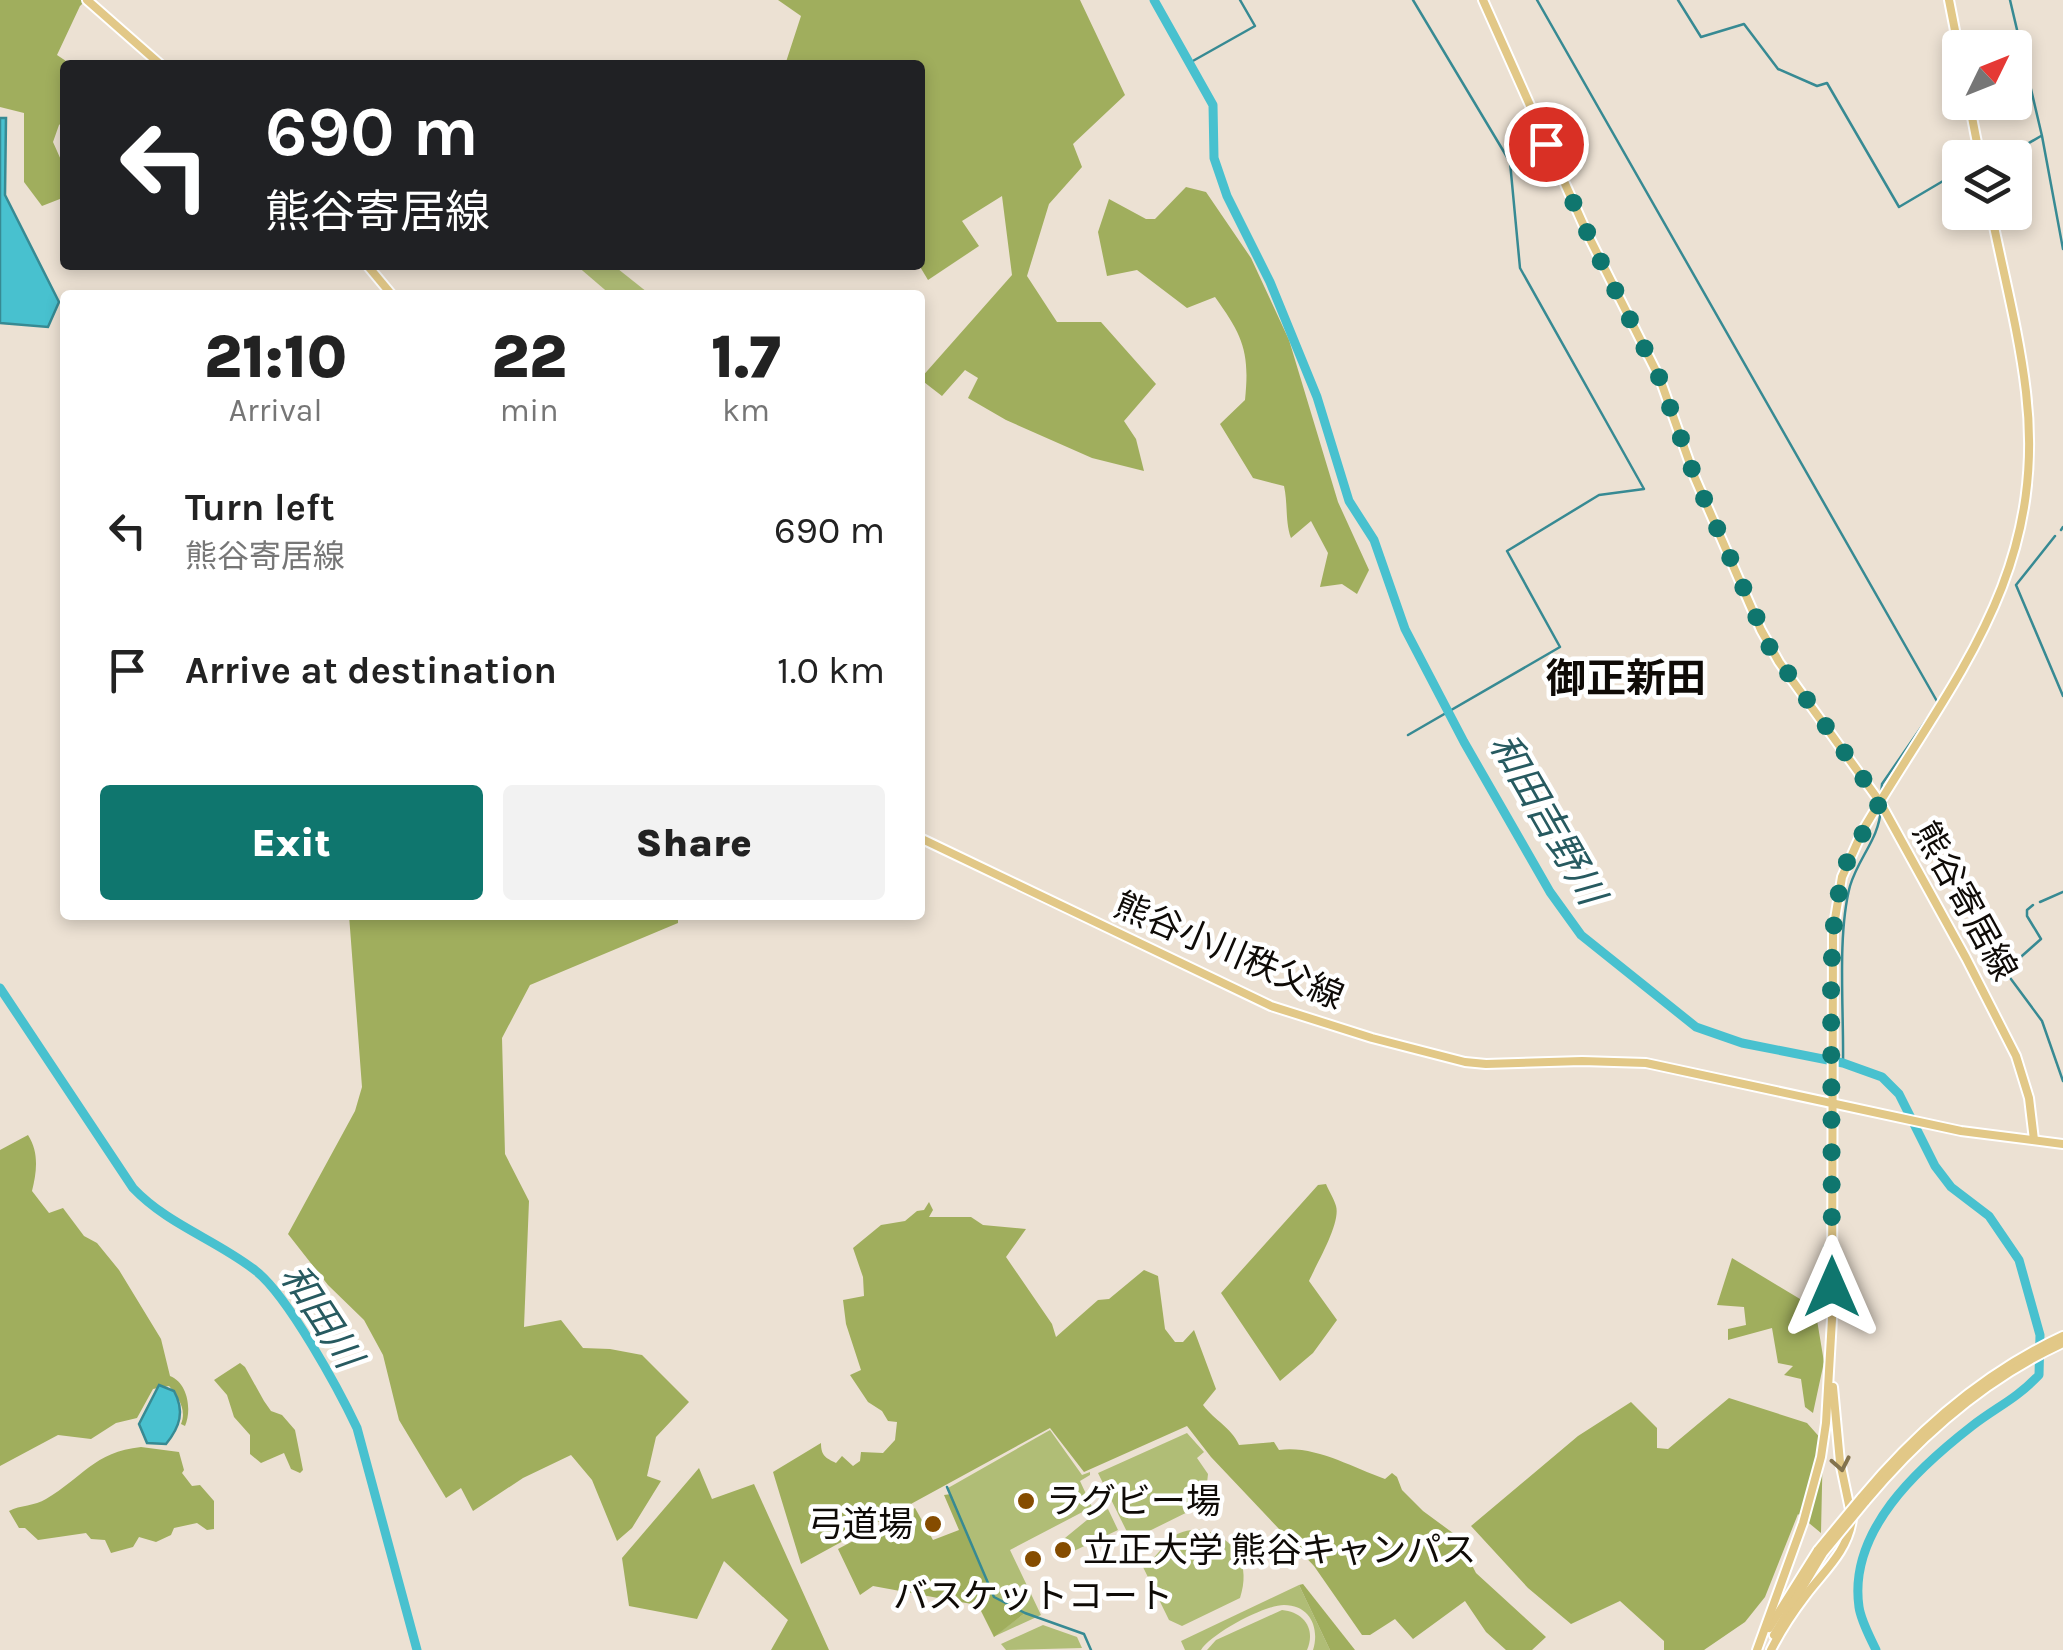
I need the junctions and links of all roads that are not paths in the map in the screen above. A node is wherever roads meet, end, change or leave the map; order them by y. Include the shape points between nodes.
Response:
1 (87, 0) edge
2 (1483, 0) edge
3 (1949, 0) edge
4 (1955, 30) edge
5 (155, 60) edge
6 (1994, 230) edge
7 (371, 270) edge
8 (388, 290) edge
9 (1881, 800) junction
10 (925, 840) edge
11 (1832, 1103) junction
12 (2034, 1140) junction
13 (2063, 1144) edge
14 (2060, 1341) edge
15 (1831, 1367) junction
16 (1820, 1551) junction
17 (1758, 1650) edge
18 (1769, 1650) edge

1 - 5 main road
2 - 9 main road, 熊谷寄居線 via 1586,233 1660,379 1761,630
3 - 4 main road
6 - 9 main road via 2026,392 2027,488 2020,530 1981,639
7 - 8 main road
9 - 11 main road via 1838,893
9 - 12 main road, 熊谷寄居線 via 2016,1056
10 - 11 main road, 熊谷小川秩父線 via 1174,962 1311,1020 1464,1062 1646,1063
11 - 12 main road, 熊谷小川秩父線
11 - 15 main road
12 - 13 main road, 熊谷小川秩父線
14 - 16 main road, bridge via 2020,1362 1941,1423
15 - 17 main road via 1816,1476
15 -> 18 main road via 1852,1520 1840,1552
16 - 17 main road
16 - 18 main road

